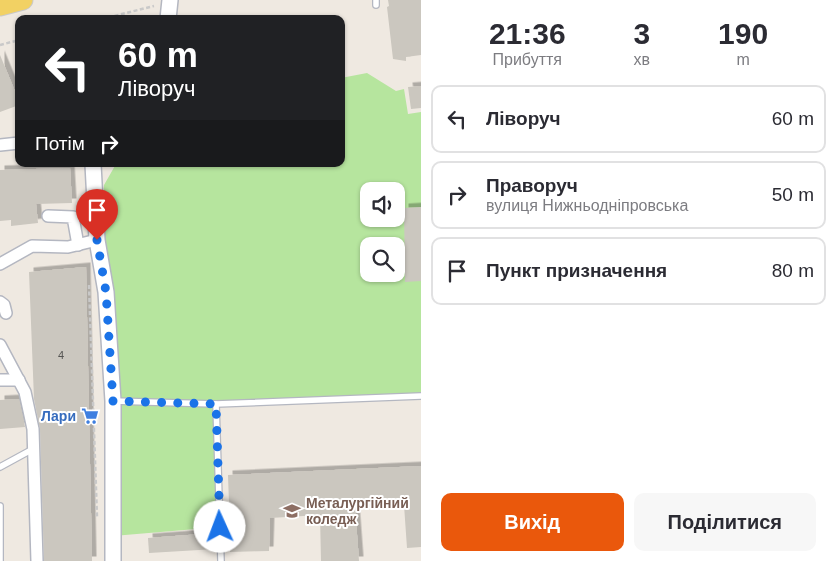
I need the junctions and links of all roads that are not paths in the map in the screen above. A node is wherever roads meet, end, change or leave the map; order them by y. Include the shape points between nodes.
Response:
1 (23, 0) edge
2 (170, 1) edge
3 (0, 6) edge
4 (168, 15) edge
5 (15, 143) edge
6 (0, 145) edge
7 (93, 167) edge
8 (48, 216) dead end
9 (97, 240) junction
10 (78, 245) junction
11 (0, 264) edge
12 (0, 302) edge
13 (6, 313) dead end
14 (0, 345) edge
15 (0, 380) edge
16 (19, 380) junction
17 (421, 396) edge
18 (113, 401) junction
19 (216, 404) junction
20 (34, 449) junction
21 (0, 467) edge
22 (0, 506) edge
23 (0, 561) edge
24 (37, 561) edge
25 (113, 561) edge
26 (221, 561) edge

1 - 3 main road
2 - 4 street
5 - 6 street
7 - 9 street
8 - 10 street via 73,217
9 - 10 street
9 - 18 street via 106,292
10 - 11 street via 32,246
12 - 13 street
14 - 16 street
15 - 16 street
16 - 20 street via 29,409
17 - 19 lane
18 - 19 lane
18 - 25 street
19 - 26 lane
20 - 21 lane
20 - 24 street
22 - 23 lane

